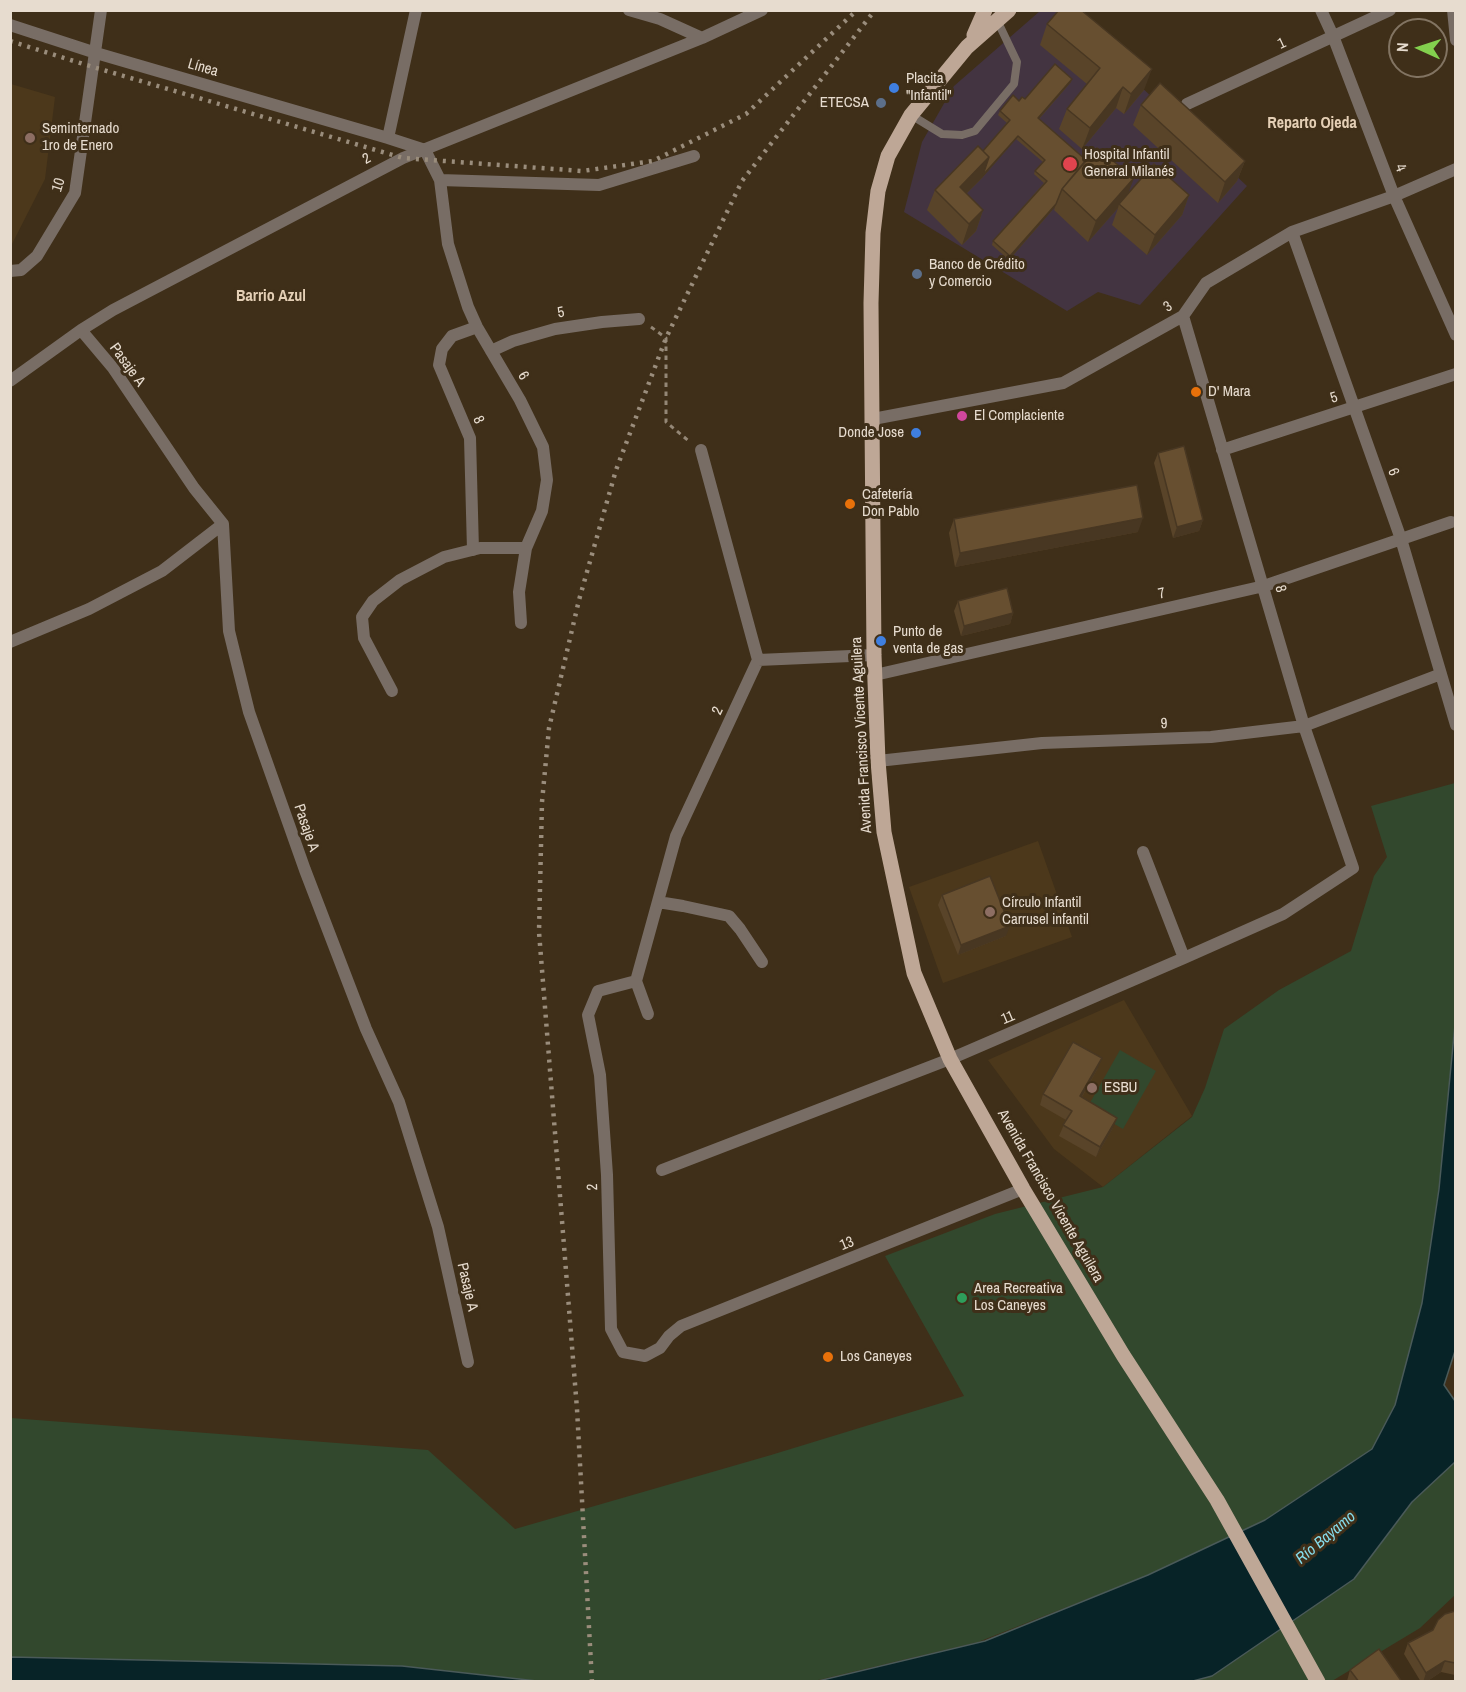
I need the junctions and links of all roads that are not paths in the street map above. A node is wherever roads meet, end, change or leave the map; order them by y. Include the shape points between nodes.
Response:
1 (101, 10) edge
2 (417, 10) edge
3 (629, 10) edge
4 (762, 10) edge
5 (1321, 10) edge
6 (1390, 10) edge
7 (1453, 10) edge
8 (997, 14) edge
9 (10, 25) edge
10 (1333, 36) junction
11 (702, 38) junction
12 (1455, 40) edge
13 (96, 53) junction
14 (1187, 104) edge
15 (911, 115) junction
16 (388, 138) junction
17 (425, 150) junction
18 (694, 156) dead end
19 (1455, 169) edge
20 (440, 180) junction
21 (1395, 196) junction
22 (1292, 232) junction
23 (10, 271) edge
24 (1183, 316) junction
25 (639, 319) road end
26 (477, 327) junction
27 (81, 330) junction
28 (1455, 335) edge
29 (491, 351) junction
30 (1455, 374) edge
31 (10, 381) edge
32 (1354, 407) junction
33 (873, 419) junction
34 (701, 450) road end
35 (1222, 450) junction
36 (1450, 522) dead end
37 (223, 524) junction
38 (1401, 539) junction
39 (526, 548) junction
40 (472, 550) junction
41 (1264, 586) junction
42 (521, 623) dead end
43 (10, 642) edge
44 (874, 654) junction
45 (758, 660) junction
46 (1441, 674) junction
47 (875, 675) junction
48 (392, 691) dead end
49 (1455, 725) edge
50 (1304, 726) junction
51 (878, 761) junction
52 (1143, 852) dead end
53 (1353, 867) joint
54 (658, 902) junction
55 (1184, 958) junction
56 (762, 962) dead end
57 (636, 981) junction
58 (648, 1014) dead end
59 (950, 1059) junction
60 (662, 1170) dead end
61 (1023, 1189) junction
62 (681, 1326) joint
63 (468, 1362) dead end
64 (1318, 1682) edge

1 - 13 street, 10
2 - 16 street
3 - 11 street
4 - 11 street, 2
5 - 10 street, 4
6 - 10 street, 1
7 - 12 street
8 - 15 main road, Avenida Francisco Vicente Aguilera
8 - 15 lane via 1017,62 1014,84 975,131 942,134
9 - 13 street, Línea
10 - 14 street, 1
10 - 21 street, 4
11 - 17 street, 2
13 - 16 street, Línea
13 - 23 street, 10 via 75,193 37,256 21,270
15 - 33 main road, Avenida Francisco Vicente Aguilera via 888,156 878,190 873,233
16 - 17 street
17 - 20 street, 6
17 - 27 street, 2 via 392,163
18 - 20 street via 599,185
19 - 21 street, 3
20 - 26 street, 6 via 448,244
21 - 22 street, 3
21 - 28 street, 4
22 - 24 street, 3 via 1206,283
22 - 32 street, 6
24 - 33 street, 3 via 1064,383
24 - 35 street, 8
25 - 29 street, 5 via 555,329
26 - 29 street, 6
26 - 40 street, 8 via 453,336 442,349 439,365 470,438
27 - 31 street, 2
27 - 37 street, Pasaje A
29 - 39 street, 6 via 543,447 547,480 542,511
30 - 32 street, 5
32 - 35 street, 5
32 - 38 street, 6
33 - 44 main road, Avenida Francisco Vicente Aguilera
34 - 45 street
35 - 41 street, 8
36 - 38 street, 7
37 - 43 street via 162,571 89,609
37 - 63 street, Pasaje A via 229,632 249,712 366,1029 399,1102 438,1227
38 - 41 street, 7
38 - 46 street, 6
39 - 40 street
39 - 42 street, 6 via 519,592
40 - 48 street via 444,557 400,580 373,601 362,617 364,638
41 - 47 street, 7
41 - 50 street, 8
44 - 45 street
44 - 47 main road, Avenida Francisco Vicente Aguilera
45 - 54 street, 2 via 676,836
46 - 49 street, 6
46 - 50 street, 9
47 - 51 main road, Avenida Francisco Vicente Aguilera
50 - 51 street, 9 via 1212,737 1042,743
50 - 53 street, 8
51 - 59 main road, Avenida Francisco Vicente Aguilera via 884,832 914,973
52 - 55 street
53 - 55 street, 11 via 1283,914
54 - 56 street via 729,916
54 - 57 street, 2
55 - 59 street, 11
57 - 58 street
57 - 62 street, 2 via 598,991 588,1015 600,1075 611,1329 623,1352 645,1356 660,1348
59 - 60 street, 11
59 - 61 main road, Avenida Francisco Vicente Aguilera
61 - 62 street, 13
61 - 64 main road, Avenida Francisco Vicente Aguilera via 1123,1355 1217,1500

